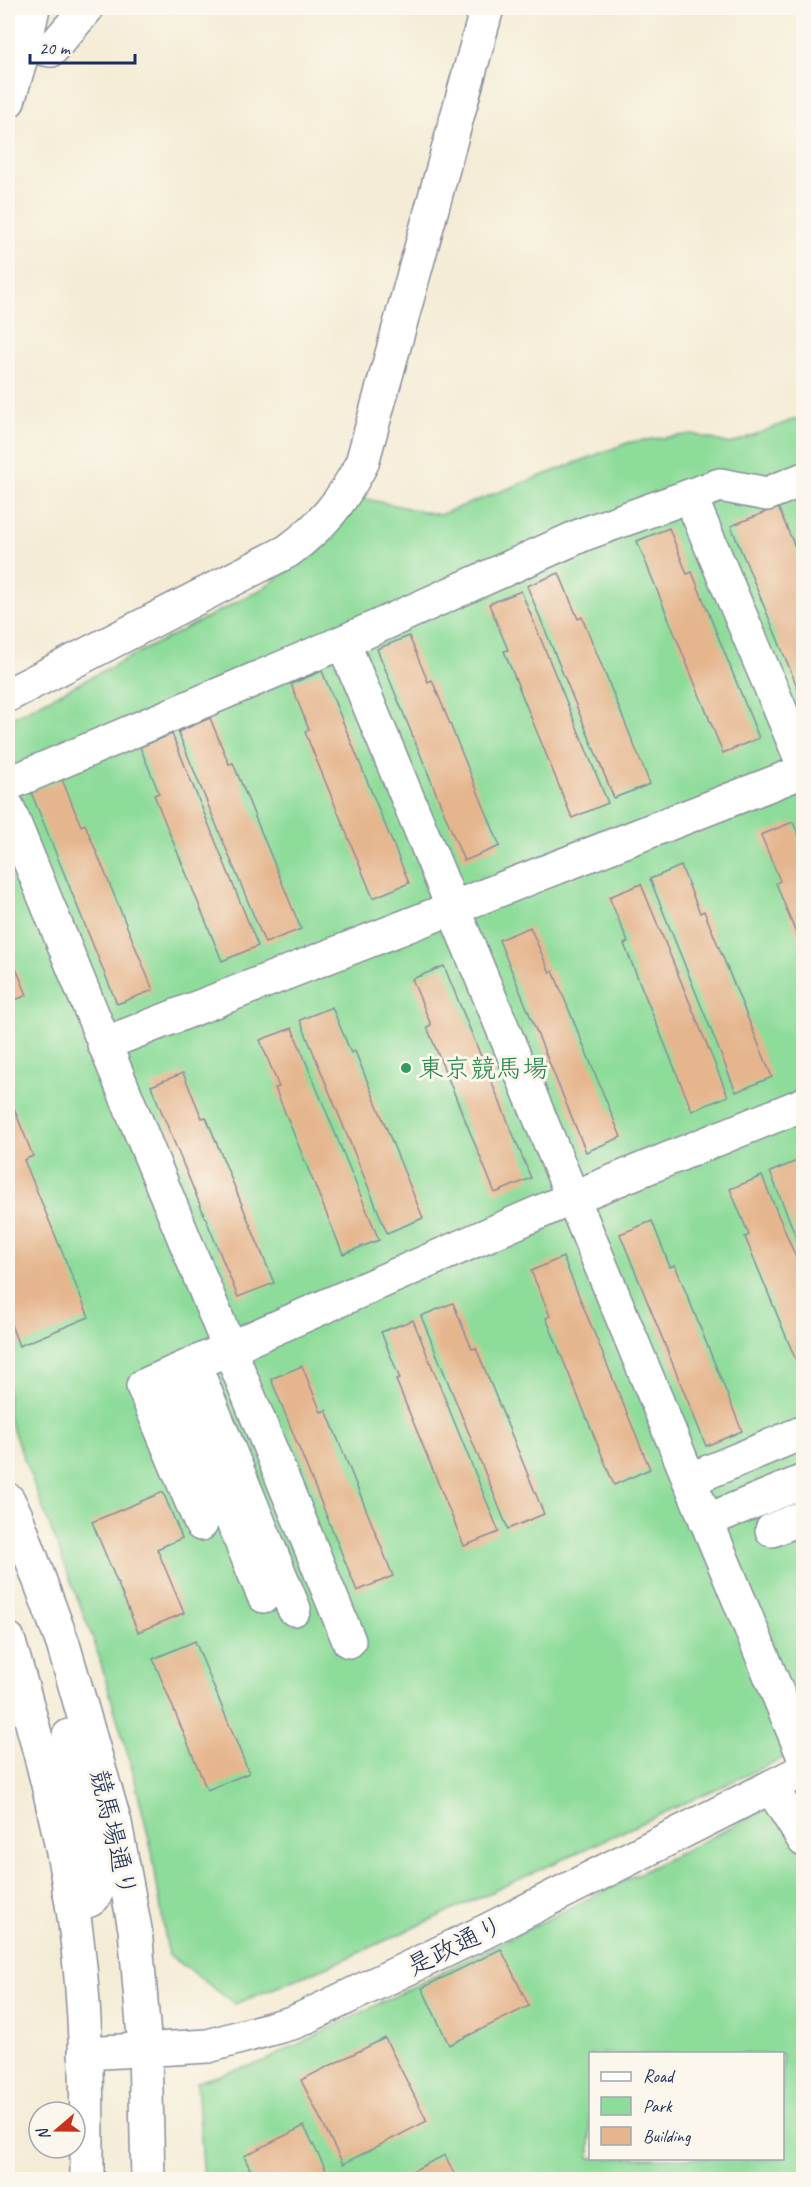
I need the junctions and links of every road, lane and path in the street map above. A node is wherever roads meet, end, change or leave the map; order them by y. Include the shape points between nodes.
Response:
1 (33, 8) edge
2 (87, 8) edge
3 (487, 8) edge
4 (16, 42) edge
5 (8, 101) edge
6 (804, 479) edge
7 (690, 496) junction
8 (343, 642) junction
9 (8, 695) edge
10 (804, 766) edge
11 (804, 771) edge
12 (8, 784) edge
13 (8, 808) edge
14 (452, 908) junction
15 (104, 1044) junction
16 (804, 1104) edge
17 (572, 1198) junction
18 (229, 1348) junction
19 (183, 1369) junction
20 (804, 1432) edge
21 (689, 1480) junction
22 (804, 1481) edge
23 (8, 1500) edge
24 (804, 1517) edge
25 (706, 1521) junction
26 (201, 1524) dead end
27 (785, 1540) edge
28 (283, 1612) dead end
29 (8, 1639) edge
30 (349, 1641) dead end
31 (63, 1644) junction
32 (804, 1757) edge
33 (804, 1770) edge
34 (771, 1787) junction
35 (802, 1835) edge
36 (69, 1890) junction
37 (145, 2049) junction
38 (85, 2054) junction
39 (87, 2180) edge
40 (147, 2180) edge

1 - 4 street
2 - 4 street via 51,50
3 - 9 street via 362,463 337,506 314,532 288,551
4 - 5 street
6 - 7 street via 767,494 720,485
7 - 8 street via 584,534
7 - 10 street
8 - 12 street
8 - 14 street
11 - 14 street
13 - 15 street
14 - 15 street
14 - 17 street
15 - 18 street
16 - 17 street
17 - 18 street
17 - 21 street
18 - 19 street
18 - 30 street
19 - 26 street via 142,1386
19 - 28 street
20 - 21 street
21 - 25 street
22 - 25 street
23 - 31 street, 競馬場通り
24 - 27 street
25 - 32 street
29 - 36 street, 競馬場通り via 60,1839
31 - 36 street via 67,1725 99,1877 99,1891 92,1900 75,1899
31 - 37 street, 競馬場通り via 115,1823 135,1929
33 - 34 street, 是政通り
34 - 35 street
34 - 37 street, 是政通り via 295,2022 208,2046
36 - 38 street, 競馬場通り via 78,1948
37 - 38 street, 是政通り
37 - 40 street, 競馬場通り
38 - 39 street, 競馬場通り

